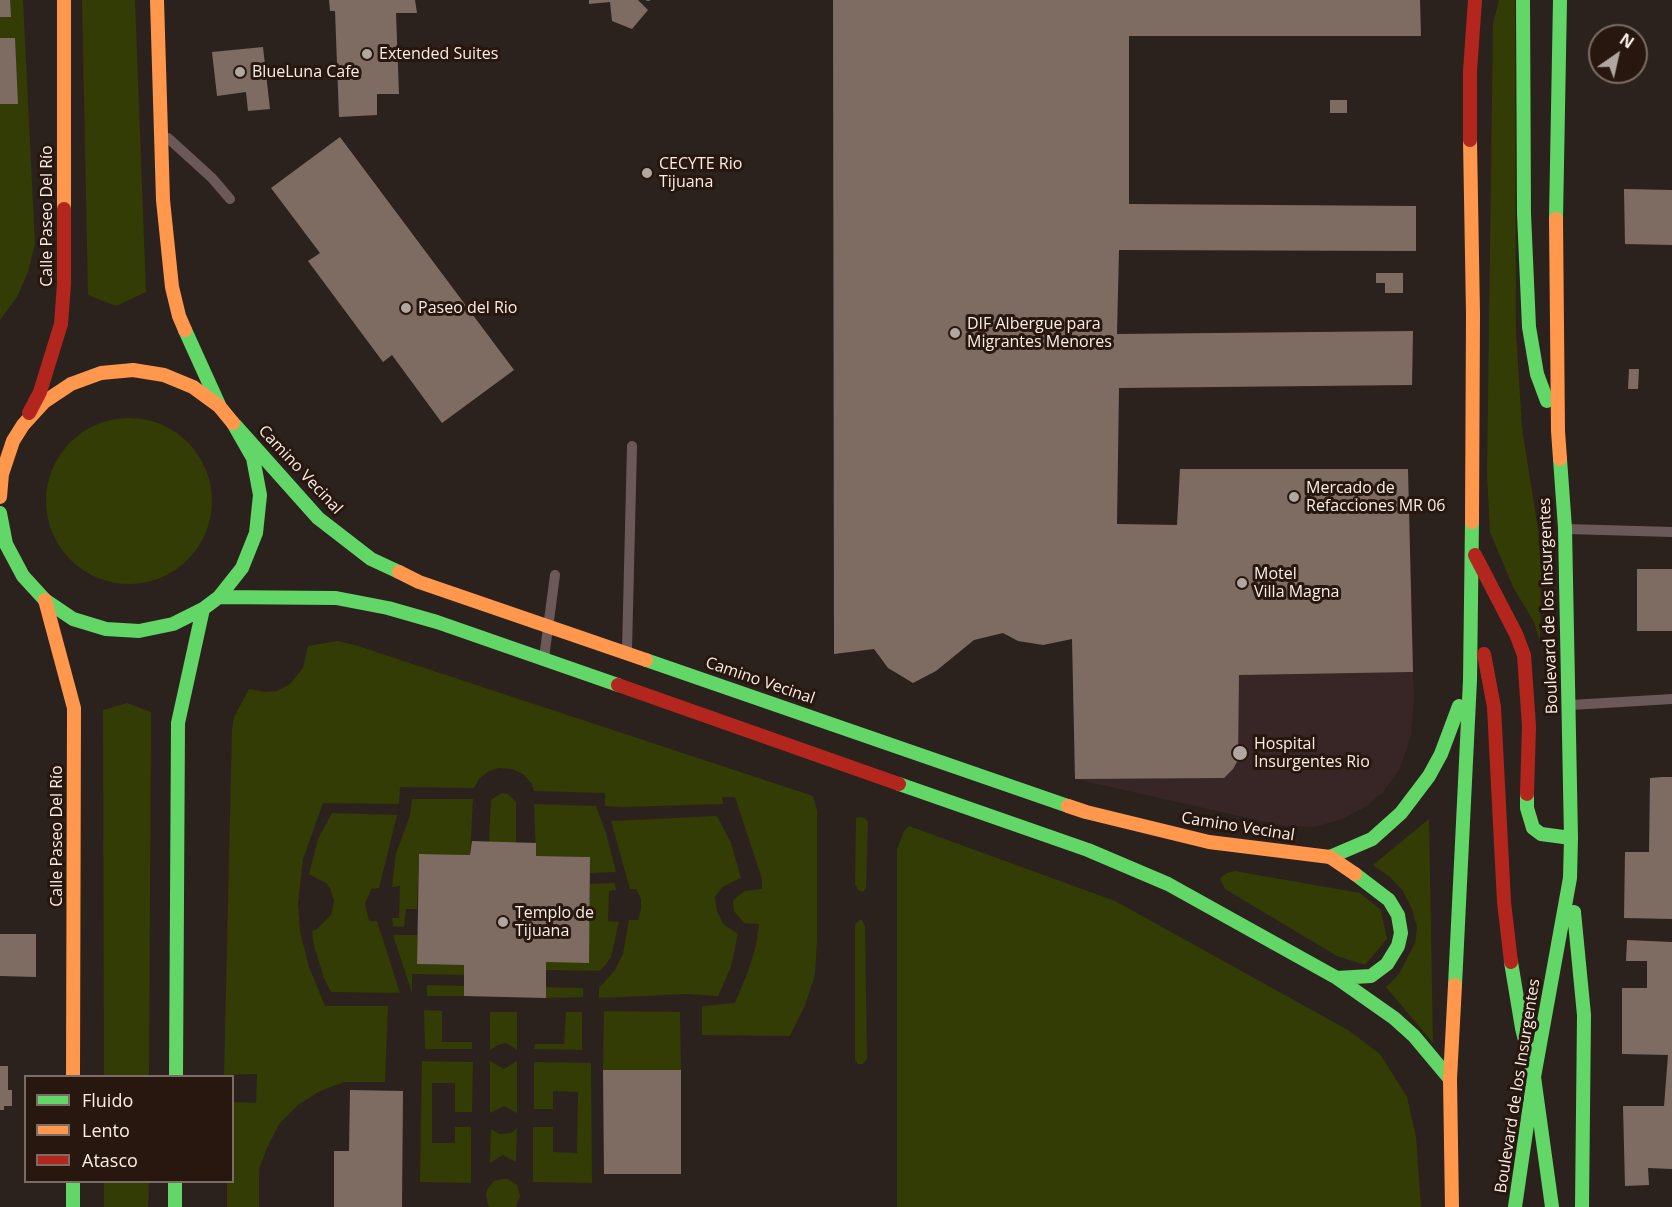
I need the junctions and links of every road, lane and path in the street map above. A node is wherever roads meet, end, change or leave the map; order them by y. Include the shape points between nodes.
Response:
1 (64, 0) edge
2 (157, 0) edge
3 (1460, 0) edge
4 (1475, 0) edge
5 (1523, 0) edge
6 (1560, 0) edge
7 (1472, 36) junction
8 (161, 131) junction
9 (230, 199) dead end
10 (219, 406) junction
11 (235, 424) junction
12 (23, 425) junction
13 (1558, 431) junction
14 (13, 441) junction
15 (632, 446) dead end
16 (0, 447) edge
17 (0, 497) edge
18 (0, 513) edge
19 (1564, 528) junction
20 (1672, 532) edge
21 (1472, 550) junction
22 (555, 575) dead end
23 (219, 597) junction
24 (1472, 597) junction
25 (45, 600) junction
26 (203, 609) junction
27 (550, 627) junction
28 (627, 653) junction
29 (544, 660) junction
30 (1470, 680) junction
31 (1672, 699) edge
32 (1568, 705) junction
33 (1571, 838) junction
34 (1330, 857) junction
35 (1570, 879) junction
36 (1337, 978) junction
37 (73, 1075) edge
38 (176, 1075) edge
39 (1534, 1077) junction
40 (1450, 1079) junction
41 (73, 1183) edge
42 (175, 1183) edge
43 (73, 1207) edge
44 (175, 1207) edge
45 (1452, 1207) edge
46 (1515, 1207) edge
47 (1552, 1207) edge
48 (1582, 1207) edge

1 - 12 main road, Calle Paseo Del Río via 61,324 40,393
2 - 8 main road
3 - 7 main road
4 - 7 main road
5 - 13 main road via 1529,327 1537,374
6 - 13 main road, Boulevard de los Insurgentes via 1556,173
7 - 21 main road
8 - 9 lane
8 - 10 main road via 172,287 179,316
10 - 11 main road
10 - 12 main road via 194,387 164,375 132,370 100,374 71,384 44,402
11 - 23 main road via 253,458 260,495 256,533 242,568
11 - 27 main road, Camino Vecinal via 318,518 371,559 419,582
12 - 14 main road
13 - 19 main road, Boulevard de los Insurgentes
14 - 16 main road
14 - 17 main road via 2,474
15 - 28 lane
18 - 25 main road via 17,575
19 - 20 lane
19 - 32 main road, Boulevard de los Insurgentes
21 - 24 main road
21 - 33 main road via 1524,655 1529,818 1541,834
22 - 27 lane
23 - 26 main road
23 - 29 main road via 336,598 437,622
24 - 30 main road
24 - 39 main road via 1494,707 1504,902 1512,973
25 - 26 main road via 73,619 106,629 140,631 173,624
25 - 37 main road, Calle Paseo Del Río via 74,708
26 - 38 main road via 178,723
27 - 28 main road, Camino Vecinal
27 - 29 lane
28 - 34 main road, Camino Vecinal via 1086,812 1209,842
29 - 36 main road via 1126,864
30 - 34 main road via 1441,754 1415,797 1372,840
30 - 40 main road
31 - 32 lane
32 - 33 main road, Boulevard de los Insurgentes
33 - 35 main road, Boulevard de los Insurgentes
34 - 36 main road via 1389,900 1398,915 1401,933 1387,964 1371,976
35 - 39 main road, Boulevard de los Insurgentes
35 - 48 main road via 1584,1015
36 - 40 main road via 1394,1018
39 - 46 main road, Boulevard de los Insurgentes
39 - 47 main road
40 - 45 main road
41 - 43 main road
42 - 44 main road

